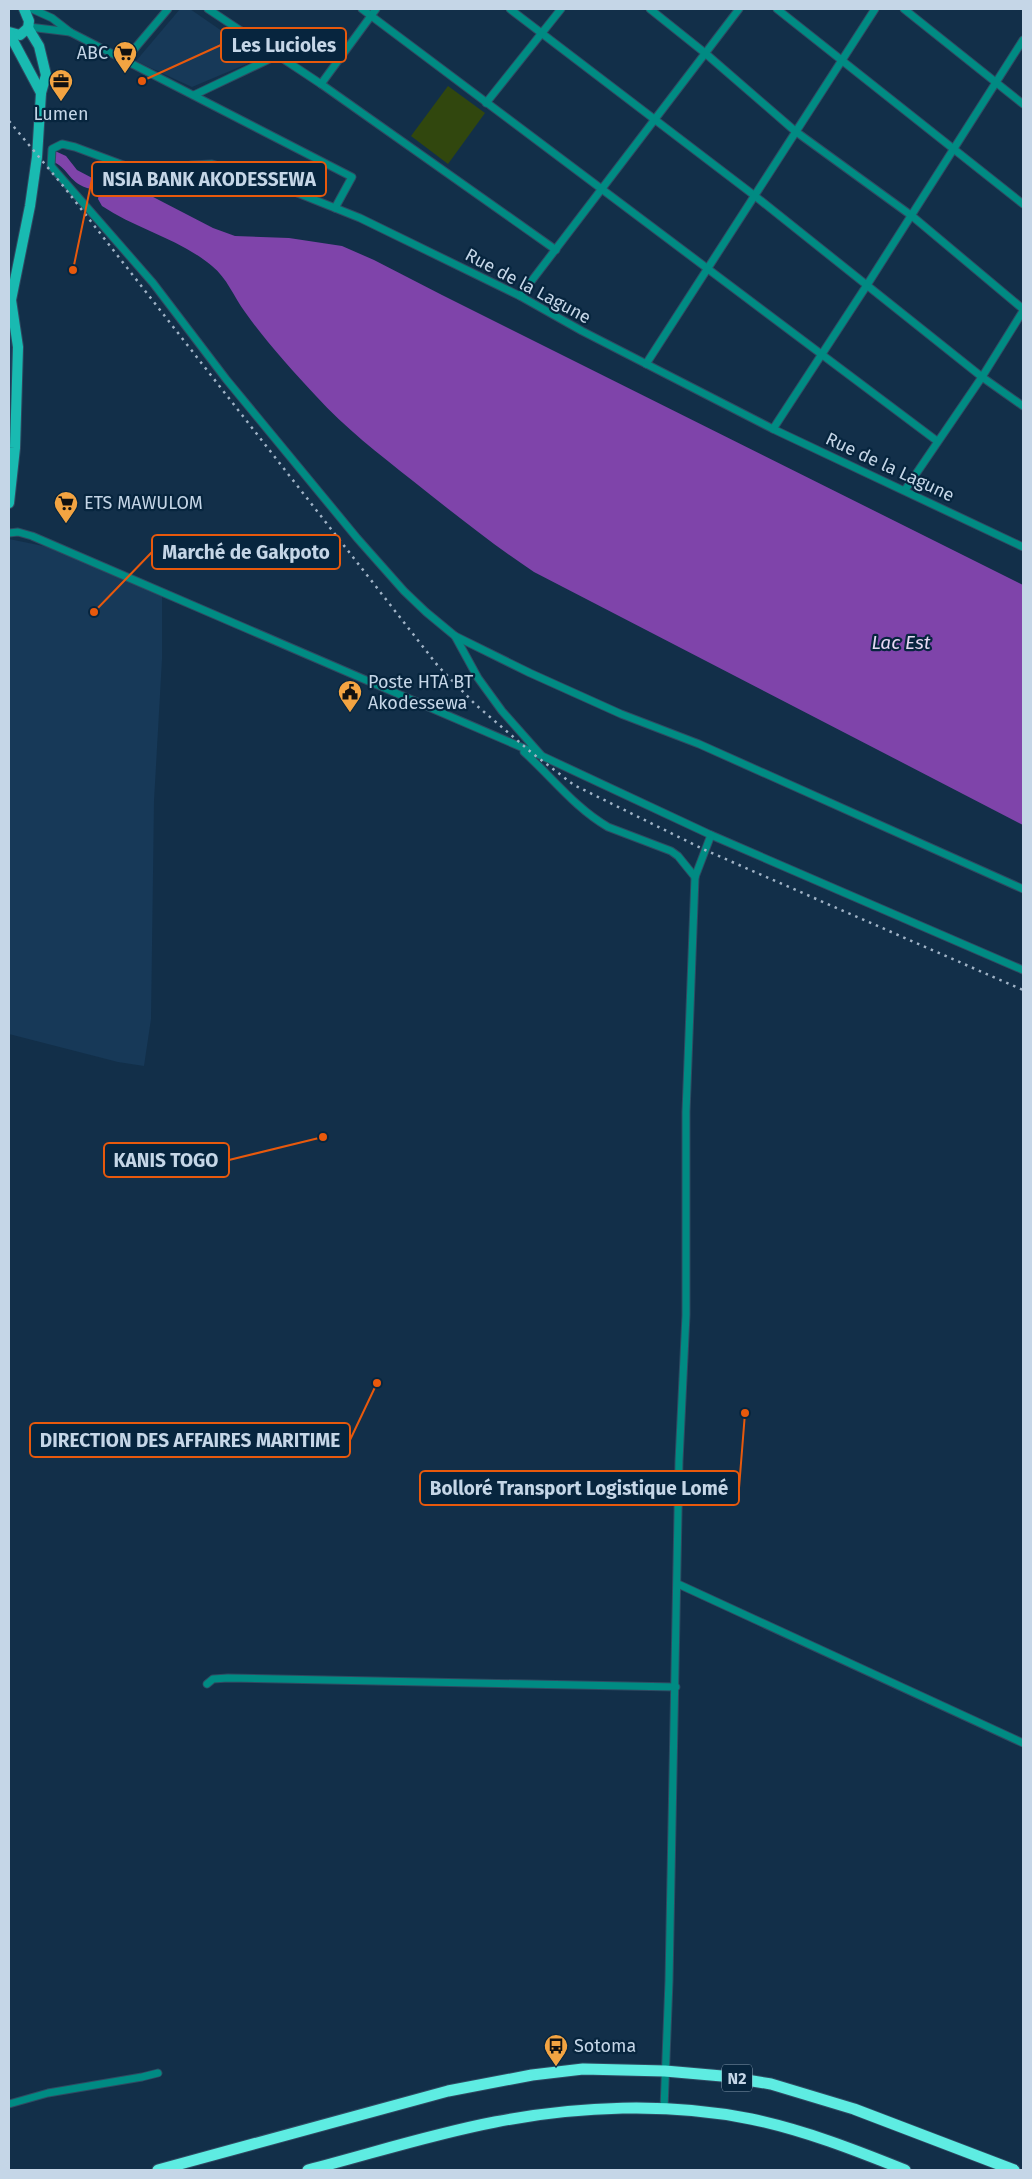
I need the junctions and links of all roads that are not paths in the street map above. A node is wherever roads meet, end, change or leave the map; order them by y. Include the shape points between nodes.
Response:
1 (24, 9) edge
2 (32, 9) edge
3 (168, 9) edge
4 (208, 9) edge
5 (362, 9) edge
6 (376, 9) edge
7 (510, 9) edge
8 (561, 9) edge
9 (650, 9) edge
10 (739, 9) edge
11 (777, 9) edge
12 (875, 9) edge
13 (904, 9) edge
14 (371, 16) junction
15 (28, 27) junction
16 (70, 32) junction
17 (9, 33) edge
18 (542, 33) junction
19 (1023, 40) edge
20 (705, 52) junction
21 (278, 55) junction
22 (125, 60) junction
23 (843, 61) junction
24 (321, 84) junction
25 (995, 84) junction
26 (41, 93) junction
27 (194, 95) junction
28 (486, 103) junction
29 (1023, 104) edge
30 (655, 119) junction
31 (796, 131) junction
32 (954, 148) junction
33 (602, 189) junction
34 (755, 196) junction
35 (1023, 204) edge
36 (335, 208) junction
37 (912, 216) junction
38 (556, 250) junction
39 (708, 269) junction
40 (867, 285) junction
41 (520, 296) junction
42 (1023, 310) edge
43 (822, 355) junction
44 (646, 364) junction
45 (982, 377) junction
46 (1023, 406) edge
47 (773, 429) junction
48 (937, 441) junction
49 (905, 490) junction
50 (9, 503) edge
51 (9, 533) edge
52 (1023, 548) edge
53 (455, 636) junction
54 (518, 746) junction
55 (542, 756) junction
56 (710, 835) junction
57 (695, 877) junction
58 (1023, 890) edge
59 (1023, 970) edge
60 (678, 1584) junction
61 (207, 1684) dead end
62 (676, 1687) junction
63 (1023, 1743) edge
64 (665, 2071) junction
65 (158, 2072) dead end
66 (9, 2104) edge
67 (664, 2109) junction
68 (158, 2170) edge
69 (308, 2170) edge
70 (905, 2170) edge
71 (1014, 2170) edge

1 - 15 main road
2 - 16 street via 52,18
3 - 22 street
4 - 21 street
5 - 14 street
6 - 14 street
7 - 18 street
8 - 18 street
9 - 20 street
10 - 20 street
11 - 23 street
12 - 23 street
13 - 25 street
14 - 24 street
14 - 28 street
15 - 16 street
15 - 17 main road via 20,35
15 - 26 main road via 45,66
16 - 22 street
17 - 26 main road
18 - 28 street
18 - 30 street
19 - 25 street
20 - 30 street
20 - 31 street
21 - 24 street
21 - 27 street
22 - 27 street
23 - 31 street
23 - 32 street
24 - 38 street
25 - 29 street
25 - 32 street
26 - 50 main road via 37,158 27,228 11,300 18,347 15,448
27 - 36 street via 352,177
28 - 33 street
30 - 33 street
30 - 34 street
31 - 34 street
31 - 37 street
32 - 35 street
32 - 37 street
33 - 38 street
33 - 39 street
34 - 39 street
34 - 40 street
36 - 41 street, Rue de la Lagune
36 - 53 street, Rue de la Lagune via 265,180 212,164 191,165 150,175 75,146 62,144 52,150 51,166 153,284 226,379 357,538 404,591
37 - 40 street
37 - 42 street
38 - 41 street
39 - 43 street
39 - 44 street
40 - 43 street
40 - 45 street
41 - 44 street, Rue de la Lagune
42 - 45 street
43 - 47 street
43 - 48 street
44 - 47 street, Rue de la Lagune
45 - 46 street
45 - 48 street
47 - 49 street, Rue de la Lagune
48 - 49 street
49 - 52 street, Rue de la Lagune
51 - 54 street via 32,536
53 - 55 street via 482,685
53 - 58 street via 621,714 699,744
54 - 55 street
54 - 57 street via 568,797 594,818 608,827 670,851
55 - 56 street
56 - 57 street
56 - 59 street
57 - 60 street via 686,1112 686,1315 679,1461
60 - 62 street
60 - 63 street
61 - 62 street via 213,1679 228,1678
62 - 64 street
64 - 67 street
64 - 68 highway, N2 via 583,2069 489,2082
64 - 71 highway, N2 via 739,2078 797,2091
65 - 66 street via 48,2093
67 - 69 highway, N2 via 545,2114 495,2122
67 - 70 highway, N2 via 719,2114 781,2127

